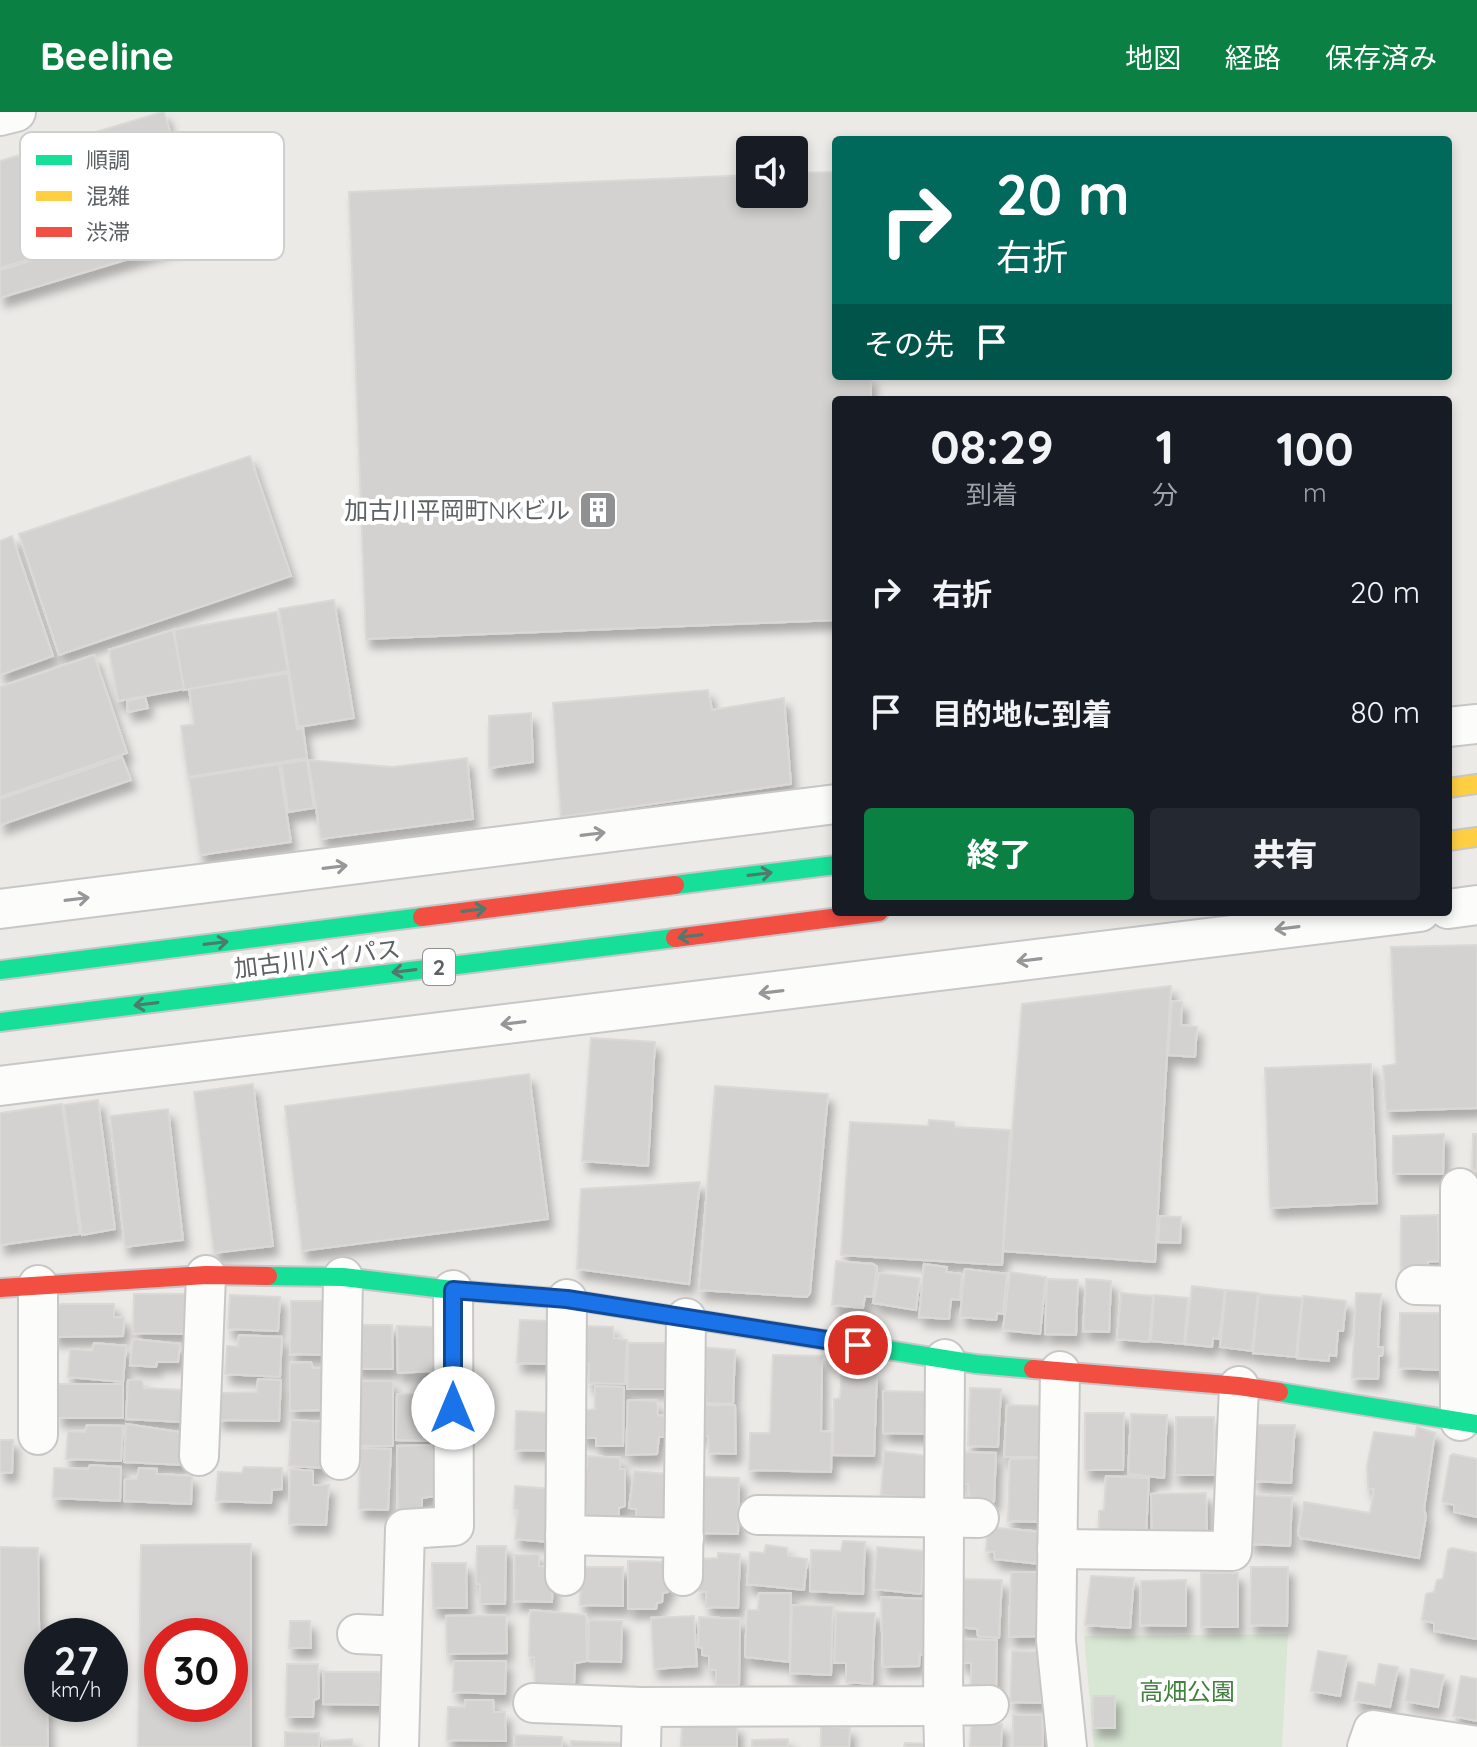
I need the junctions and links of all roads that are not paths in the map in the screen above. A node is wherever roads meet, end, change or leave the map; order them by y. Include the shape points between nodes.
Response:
1 (16, 112) edge
2 (0, 116) edge
3 (1477, 724) edge
4 (1452, 727) edge
5 (1477, 784) edge
6 (1452, 787) edge
7 (832, 805) edge
8 (1477, 837) edge
9 (1452, 840) edge
10 (832, 866) edge
11 (1477, 905) edge
12 (1452, 908) edge
13 (0, 909) edge
14 (847, 916) edge
15 (1387, 916) edge
16 (0, 970) edge
17 (0, 1022) edge
18 (0, 1086) edge
19 (1460, 1188) dead end
20 (206, 1275) junction
21 (343, 1277) junction
22 (38, 1285) junction
23 (1416, 1285) dead end
24 (1460, 1286) junction
25 (0, 1288) edge
26 (453, 1290) junction
27 (567, 1299) junction
28 (686, 1318) junction
29 (945, 1359) junction
30 (1060, 1371) junction
31 (1239, 1386) junction
32 (1468, 1423) edge
33 (38, 1435) dead end
34 (199, 1456) dead end
35 (340, 1460) dead end
36 (758, 1515) dead end
37 (962, 1518) junction
38 (565, 1535) junction
39 (684, 1538) junction
40 (1057, 1549) junction
41 (565, 1576) dead end
42 (683, 1576) dead end
43 (357, 1634) dead end
44 (402, 1636) junction
45 (533, 1703) dead end
46 (989, 1705) dead end
47 (943, 1706) junction
48 (642, 1707) junction
49 (1477, 1746) edge
50 (399, 1747) edge
51 (641, 1747) edge
52 (944, 1747) edge
53 (1067, 1747) edge
54 (1367, 1747) edge

1 - 2 street
3 - 4 street
5 - 6 main road
13 -> 7 street
8 - 9 main road
16 -> 10 main road, 加古川バイパス / 2
11 - 12 street
14 -> 17 main road, 加古川バイパス / 2
15 -> 18 street
19 - 24 street
20 - 21 main road
20 - 22 main road
20 - 34 street
21 - 26 main road
21 - 35 street
22 - 25 main road
22 - 33 street
23 - 24 street
24 - 32 street
26 - 27 main road
26 - 44 street via 454,1526 405,1529
27 - 28 main road
27 - 38 street
28 - 29 main road
28 - 39 street
29 - 30 main road
29 - 37 street
30 - 31 main road
30 - 40 street
31 - 32 main road
31 - 40 street via 1232,1551
36 - 37 street
37 - 47 street
38 - 39 street
38 - 41 street
39 - 42 street
40 - 53 street via 1056,1641
43 - 44 street
44 - 50 street
45 - 48 street
46 - 47 street
47 - 48 street
47 - 52 street
48 - 51 street
49 - 54 street via 1373,1730

